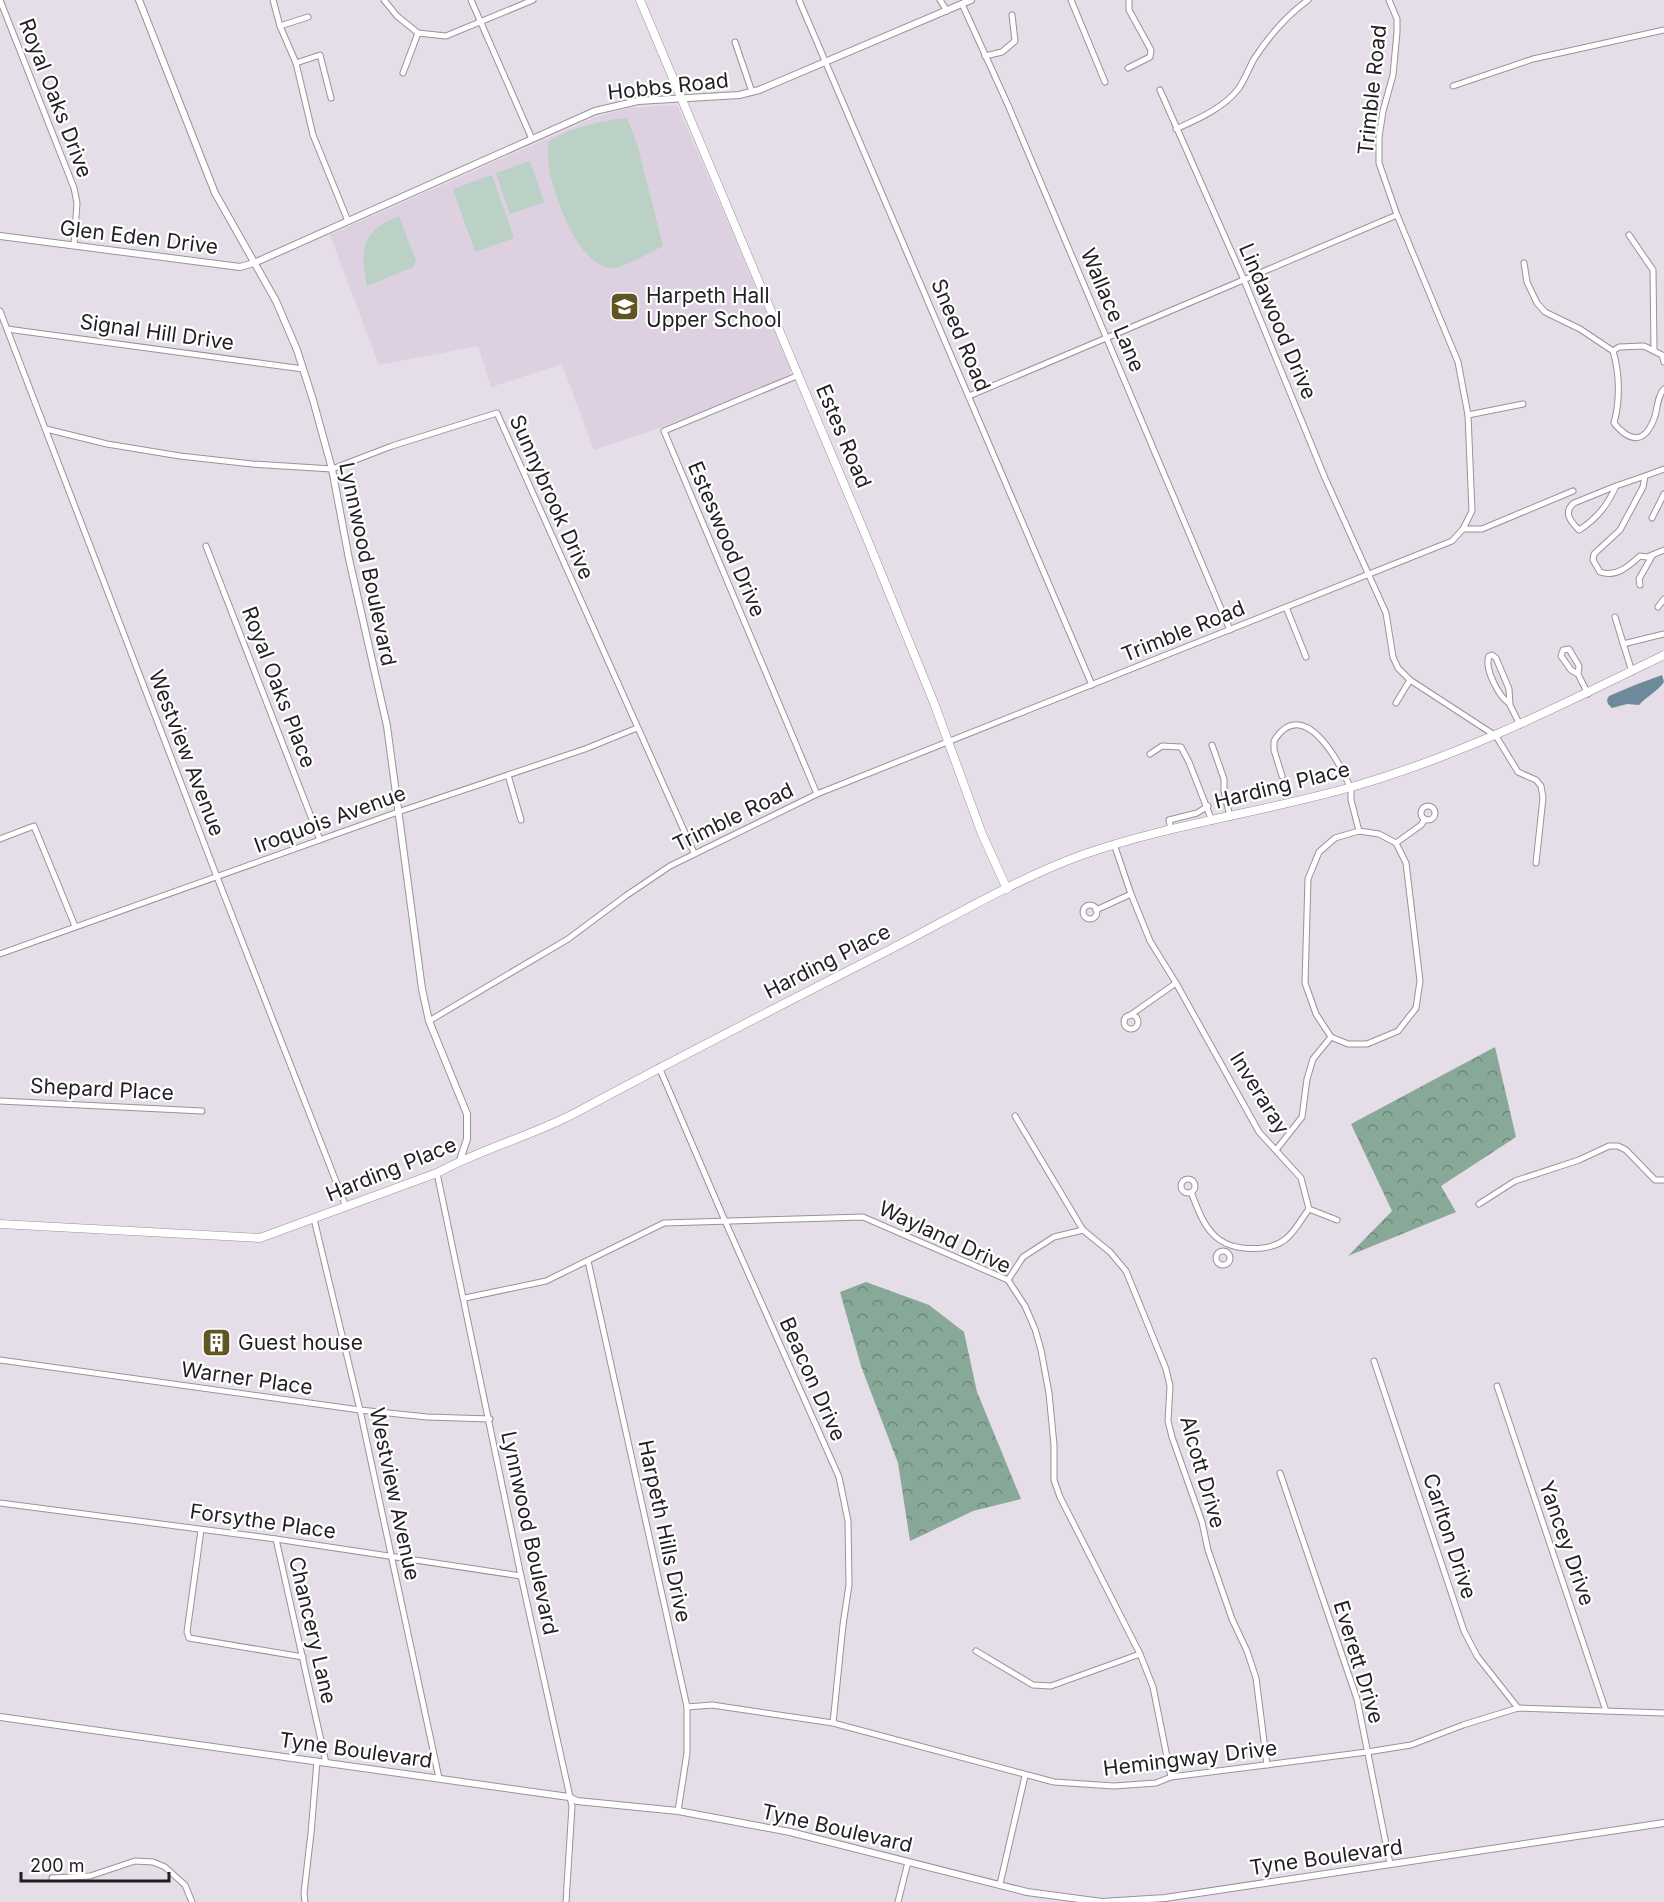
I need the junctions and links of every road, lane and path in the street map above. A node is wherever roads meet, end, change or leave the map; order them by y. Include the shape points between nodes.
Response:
1 (0, 0) edge
2 (139, 0) edge
3 (273, 0) edge
4 (384, 0) edge
5 (471, 0) edge
6 (534, 0) edge
7 (640, 0) edge
8 (799, 0) edge
9 (940, 0) edge
10 (972, 0) edge
11 (1071, 0) edge
12 (1129, 0) edge
13 (1308, 0) edge
14 (1389, 0) edge
15 (962, 4) junction
16 (947, 11) junction
17 (1012, 15) dead end
18 (308, 17) dead end
19 (480, 23) junction
20 (280, 26) junction
21 (1664, 30) edge
22 (418, 33) junction
23 (735, 42) dead end
24 (985, 56) junction
25 (296, 63) junction
26 (827, 63) junction
27 (1128, 68) dead end
28 (403, 73) dead end
29 (1105, 82) dead end
30 (1453, 86) dead end
31 (1160, 90) dead end
32 (752, 92) junction
33 (331, 98) dead end
34 (681, 98) junction
35 (1176, 129) junction
36 (532, 139) junction
37 (1397, 215) junction
38 (348, 221) junction
39 (1629, 234) dead end
40 (0, 236) edge
41 (74, 245) junction
42 (272, 254) joint
43 (1524, 262) dead end
44 (254, 263) junction
45 (1244, 280) junction
46 (0, 311) edge
47 (7, 329) junction
48 (1107, 338) junction
49 (1613, 351) junction
50 (1654, 351) junction
51 (1664, 362) edge
52 (303, 369) junction
53 (799, 375) junction
54 (1664, 389) edge
55 (969, 396) junction
56 (1522, 404) dead end
57 (1468, 415) junction
58 (46, 429) junction
59 (332, 469) junction
60 (1664, 470) edge
61 (1645, 476) junction
62 (1616, 486) junction
63 (1573, 492) dead end
64 (1664, 494) edge
65 (1652, 518) dead end
66 (1463, 529) junction
67 (206, 546) dead end
68 (1664, 550) edge
69 (1652, 556) junction
70 (1368, 574) junction
71 (1640, 585) dead end
72 (1664, 599) edge
73 (1286, 607) junction
74 (1658, 607) dead end
75 (1615, 617) dead end
76 (1230, 630) junction
77 (1664, 634) edge
78 (1623, 644) junction
79 (1664, 655) edge
80 (1306, 657) dead end
81 (1632, 672) junction
82 (1578, 674) dead end
83 (1410, 680) junction
84 (1092, 684) junction
85 (1588, 694) junction
86 (1396, 703) dead end
87 (1510, 704) junction
88 (1520, 725) junction
89 (637, 728) junction
90 (1496, 736) junction
91 (949, 742) junction
92 (1212, 744) dead end
93 (1150, 754) dead end
94 (508, 775) junction
95 (1282, 776) dead end
96 (1351, 787) junction
97 (817, 794) junction
98 (1208, 807) junction
99 (398, 812) junction
100 (1230, 817) junction
101 (521, 819) dead end
102 (1425, 819) dead end
103 (1212, 821) junction
104 (1171, 830) junction
105 (1359, 831) junction
106 (0, 839) edge
107 (320, 840) junction
108 (1396, 843) junction
109 (1114, 844) junction
110 (694, 853) junction
111 (1536, 863) dead end
112 (217, 877) junction
113 (1007, 889) junction
114 (1131, 894) junction
115 (1096, 910) dead end
116 (75, 926) junction
117 (0, 954) edge
118 (1176, 983) junction
119 (1129, 1016) dead end
120 (429, 1021) junction
121 (1331, 1038) junction
122 (659, 1067) junction
123 (0, 1101) edge
124 (202, 1111) dead end
125 (1015, 1116) dead end
126 (1276, 1150) junction
127 (460, 1161) junction
128 (437, 1173) junction
129 (1664, 1179) edge
130 (1191, 1192) dead end
131 (1479, 1204) dead end
132 (346, 1207) junction
133 (1309, 1209) junction
134 (314, 1219) junction
135 (1337, 1220) dead end
136 (725, 1221) junction
137 (0, 1224) edge
138 (1083, 1230) junction
139 (1229, 1244) junction
140 (1226, 1252) dead end
141 (588, 1261) junction
142 (1008, 1280) junction
143 (465, 1298) junction
144 (0, 1360) edge
145 (1374, 1362) dead end
146 (1497, 1386) dead end
147 (360, 1410) junction
148 (489, 1419) junction
149 (1280, 1473) dead end
150 (0, 1503) edge
151 (201, 1530) junction
152 (276, 1539) junction
153 (392, 1556) junction
154 (521, 1576) junction
155 (975, 1651) dead end
156 (1140, 1654) junction
157 (303, 1657) junction
158 (687, 1707) junction
159 (1518, 1708) junction
160 (1606, 1711) junction
161 (1664, 1713) edge
162 (0, 1717) edge
163 (832, 1722) junction
164 (1367, 1752) junction
165 (317, 1761) junction
166 (326, 1762) junction
167 (1267, 1765) junction
168 (1025, 1776) junction
169 (1170, 1777) junction
170 (439, 1778) junction
171 (569, 1797) junction
172 (678, 1811) junction
173 (1664, 1822) edge
174 (908, 1862) junction
175 (1390, 1864) junction
176 (52, 1878) dead end
177 (1000, 1884) junction
178 (192, 1902) edge
179 (305, 1902) edge
180 (566, 1902) edge
181 (898, 1902) edge

1 - 41 street, Royal Oaks Drive via 74,188
2 - 44 street, Lynnwood Boulevard via 215,193
3 - 20 street
4 - 22 street
5 - 19 street
6 - 19 street
7 - 34 main road, Estes Road
8 - 26 street, Sneed Road
9 - 16 street
10 - 15 street, Hobbs Road
11 - 29 street
12 - 27 street via 1130,10 1151,50 1150,57
13 - 35 street via 1272,32 1238,89 1210,112
14 - 37 street, Trimble Road via 1397,30 1393,75 1379,137 1379,163
15 - 16 street, Hobbs Road
15 - 24 street, Wallace Lane
16 - 26 street, Hobbs Road
17 - 24 street via 1016,40 1002,52
18 - 20 street
19 - 22 street via 446,36
19 - 36 street
20 - 25 street
21 - 30 street via 1533,59
22 - 28 street
23 - 32 street
24 - 48 street, Wallace Lane
25 - 33 street via 320,55
25 - 38 street via 313,135
26 - 32 street, Hobbs Road
26 - 55 street, Sneed Road
31 - 35 street, Lindawood Drive
32 - 34 street, Hobbs Road
34 - 36 street, Hobbs Road via 616,105
34 - 53 main road, Estes Road
35 - 45 street, Lindawood Drive
36 - 38 street, Hobbs Road
37 - 45 street
37 - 57 street, Trimble Road via 1458,362
38 - 42 street, Hobbs Road
39 - 50 street via 1653,270
40 - 41 street, Glen Eden Drive
41 - 44 street, Glen Eden Drive via 240,267
42 - 44 street, Glen Eden Drive
43 - 49 street via 1527,282 1545,312
44 - 52 street, Lynnwood Boulevard via 277,303
45 - 48 street
45 - 70 street, Lindawood Drive
46 - 47 street, Westview Avenue
47 - 52 street, Signal Hill Drive
47 - 58 street, Westview Avenue
48 - 55 street
48 - 76 street, Wallace Lane
49 - 50 street via 1644,346
49 - 54 street via 1619,394 1614,423 1622,433 1631,439 1646,432
50 - 51 street via 1662,355
52 - 59 street, Lynnwood Boulevard
53 - 91 main road, Estes Road
53 - 97 street, Esteswood Drive via 664,431
55 - 84 street, Sneed Road
56 - 57 street
57 - 66 street, Trimble Road via 1472,511
58 - 59 street, Sunnybrook Drive via 180,456
58 - 112 street, Westview Avenue
59 - 89 street, Sunnybrook Drive via 496,413
59 - 99 street, Lynnwood Boulevard via 387,726
60 - 61 street
61 - 62 street
61 - 69 street via 1620,530 1598,549 1593,560 1600,572 1614,574 1640,556
62 - 62 street via 1574,502 1567,512 1571,522 1579,530 1595,519
63 - 66 street via 1482,529
64 - 65 street
66 - 70 street, Trimble Road via 1452,541
67 - 107 street, Royal Oaks Place
68 - 69 street
69 - 71 street via 1639,579
70 - 73 street, Trimble Road
70 - 83 street via 1386,613 1393,657
72 - 74 street
73 - 76 street, Trimble Road
73 - 80 street
75 - 78 street
76 - 84 street, Trimble Road
77 - 78 street
78 - 81 street
79 - 81 main road, Harding Place
81 - 85 main road, Harding Place
82 - 85 street
83 - 86 street
83 - 90 street
84 - 91 street, Trimble Road
85 - 88 main road, Harding Place
87 - 87 street via 1502,698 1489,670 1489,656 1496,658 1509,689
87 - 88 street
88 - 90 main road, Harding Place
89 - 94 street, Iroquois Avenue
89 - 110 street, Sunnybrook Drive
90 - 96 main road, Harding Place
90 - 111 street via 1518,772 1541,786
91 - 97 street, Trimble Road
91 - 113 main road, Estes Road via 982,834
92 - 100 street via 1224,779
93 - 98 street via 1162,746 1181,747
94 - 99 street, Iroquois Avenue
94 - 101 street
95 - 96 street via 1274,741 1285,729 1296,726 1311,730 1322,739
96 - 100 main road, Harding Place
96 - 105 street
97 - 110 street, Trimble Road
98 - 103 street
98 - 104 street via 1169,820
99 - 107 street, Iroquois Avenue
99 - 120 street, Lynnwood Boulevard
100 - 103 main road, Harding Place
102 - 108 street
103 - 104 main road, Harding Place
104 - 109 main road, Harding Place
105 - 108 street via 1379,834
105 - 121 street via 1335,838 1319,852 1308,879 1305,983 1316,1014
106 - 116 street via 34,826
107 - 112 street, Iroquois Avenue
108 - 121 street via 1406,863 1420,981 1416,1008 1398,1031 1367,1044 1348,1044
109 - 113 main road, Harding Place
109 - 114 street, Inveraray
110 - 120 street, Trimble Road via 627,895 568,939
112 - 116 street, Iroquois Avenue
112 - 132 street, Westview Avenue
113 - 122 main road, Harding Place
114 - 115 street
114 - 118 street, Inveraray via 1150,941
116 - 117 street, Iroquois Avenue
118 - 119 street
118 - 126 street, Inveraray via 1259,1132
120 - 127 street, Lynnwood Boulevard via 466,1114 467,1139
121 - 126 street via 1313,1059 1302,1117
122 - 127 main road, Harding Place via 574,1114
122 - 136 street, Beacon Drive
123 - 124 street, Shepard Place
125 - 138 street, Alcott Drive
126 - 133 street, Inveraray via 1301,1178
127 - 128 main road, Harding Place
128 - 132 main road, Harding Place
128 - 143 street, Lynnwood Boulevard
129 - 131 street via 1655,1180 1626,1150 1609,1146 1515,1181
130 - 139 street via 1208,1228 1216,1238
132 - 134 main road, Harding Place
133 - 135 street
133 - 139 street via 1288,1237 1272,1245 1248,1249
134 - 137 main road, Harding Place via 260,1238
134 - 147 street, Westview Avenue
136 - 141 street, Wayland Drive via 664,1223
136 - 142 street, Wayland Drive via 863,1217
136 - 163 street, Beacon Drive via 839,1477 849,1529 849,1585
138 - 142 street via 1054,1237 1023,1257
138 - 167 street, Alcott Drive via 1126,1271 1166,1369 1170,1386 1168,1421 1232,1619 1256,1678
139 - 140 street
141 - 143 street, Wayland Drive via 546,1281
141 - 158 street, Harpeth Hills Drive
142 - 156 street, Wayland Drive via 1025,1306 1041,1350 1049,1392 1054,1480 1060,1497
143 - 148 street, Lynnwood Boulevard
144 - 147 street, Warner Place
145 - 159 street, Carlton Drive via 1464,1631 1477,1656
146 - 160 street, Yancey Drive
147 - 148 street, Warner Place
147 - 153 street, Westview Avenue
148 - 154 street, Lynnwood Boulevard
149 - 164 street, Everett Drive via 1357,1700
150 - 151 street, Forsythe Place
151 - 152 street, Forsythe Place
151 - 157 street via 189,1638
152 - 153 street, Forsythe Place
152 - 157 street, Chancery Lane
153 - 154 street, Forsythe Place
153 - 170 street, Westview Avenue
154 - 171 street, Lynnwood Boulevard
155 - 156 street via 1033,1685 1051,1686
156 - 169 street, Wayland Drive via 1153,1687
157 - 166 street, Chancery Lane
158 - 163 street, Hemingway Drive via 712,1705
158 - 172 street, Harpeth Hills Drive via 687,1753
159 - 160 street, Hemingway Drive
159 - 164 street, Hemingway Drive via 1411,1745
160 - 161 street, Hemingway Drive
162 - 165 street, Tyne Boulevard
163 - 168 street, Hemingway Drive
164 - 167 street, Hemingway Drive
164 - 175 street, Everett Drive
165 - 166 street, Tyne Boulevard
165 - 179 street
166 - 170 street, Tyne Boulevard
167 - 169 street, Hemingway Drive
168 - 169 street, Hemingway Drive via 1090,1786 1156,1783
168 - 177 street
170 - 171 street, Tyne Boulevard
171 - 172 street, Tyne Boulevard
171 - 180 street, Lynnwood Boulevard via 572,1806
172 - 174 street, Tyne Boulevard via 794,1833
173 - 175 street, Tyne Boulevard
174 - 177 street, Tyne Boulevard
174 - 181 street
175 - 177 street, Tyne Boulevard via 1165,1898 1102,1902 1027,1892
176 - 178 street via 90,1876 135,1861 153,1862 185,1885

